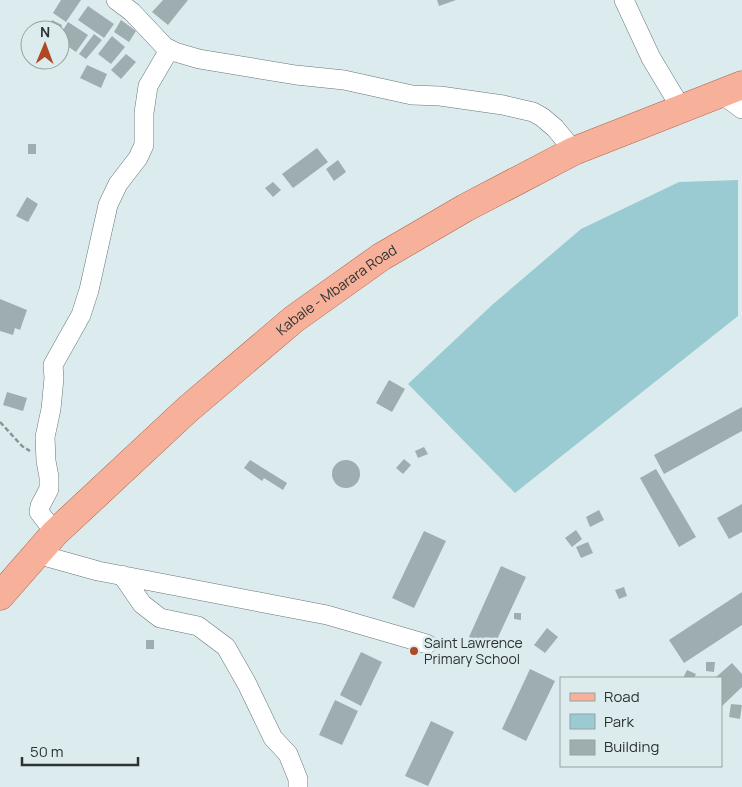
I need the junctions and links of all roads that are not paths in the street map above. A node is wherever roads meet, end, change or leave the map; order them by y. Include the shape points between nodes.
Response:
1 (116, 0) edge
2 (624, 0) edge
3 (169, 50) junction
4 (731, 89) edge
5 (681, 108) junction
6 (742, 109) edge
7 (574, 151) junction
8 (55, 533) junction
9 (37, 554) junction
10 (122, 575) junction
11 (0, 596) edge
12 (427, 644) dead end
13 (298, 787) edge

1 - 3 street
2 - 5 street via 651,58
3 - 7 street via 199,59 344,80 412,95 503,104 542,116
3 - 8 street via 148,86 144,145 108,205 81,315 53,366 45,437 49,490 39,512
4 - 5 main road, Kabale - Mbarara Road
4 - 6 street
5 - 7 main road, Kabale - Mbarara Road
7 - 8 main road, Kabale - Mbarara Road via 465,208 381,257 294,319 188,409
8 - 9 main road, Kabale - Mbarara Road
9 - 10 street
9 - 11 main road, Kabale - Mbarara Road
10 - 12 street via 327,615
10 - 13 street via 142,604 160,618 198,626 226,647 273,738 288,754

